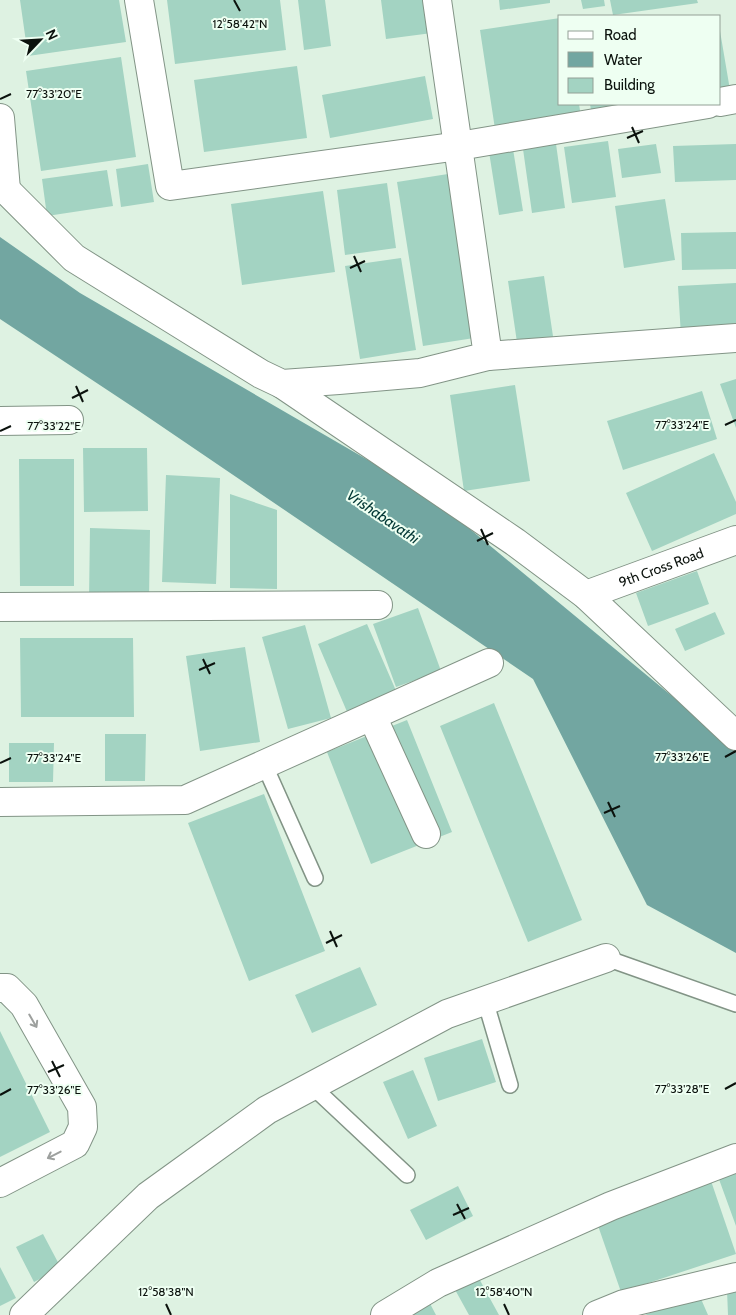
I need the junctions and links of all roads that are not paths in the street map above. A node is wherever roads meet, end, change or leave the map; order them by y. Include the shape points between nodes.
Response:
1 (139, 0) edge
2 (437, 0) edge
3 (736, 99) edge
4 (721, 102) edge
5 (702, 105) edge
6 (0, 118) edge
7 (459, 146) junction
8 (3, 188) edge
9 (736, 338) edge
10 (488, 356) junction
11 (282, 384) junction
12 (69, 420) dead end
13 (0, 421) edge
14 (736, 540) edge
15 (586, 595) junction
16 (378, 605) dead end
17 (0, 607) edge
18 (489, 663) dead end
19 (372, 716) junction
20 (731, 724) edge
21 (264, 764) junction
22 (0, 802) edge
23 (426, 834) dead end
24 (315, 878) dead end
25 (606, 958) joint
26 (2, 987) edge
27 (485, 1000) junction
28 (736, 1004) edge
29 (312, 1086) junction
30 (510, 1086) dead end
31 (736, 1158) edge
32 (407, 1175) dead end
33 (0, 1183) edge
34 (736, 1276) edge
35 (24, 1315) edge
36 (385, 1315) edge
37 (597, 1315) edge

1 - 7 street via 170,186
2 - 7 street
3 - 4 street
5 - 7 street
6 - 8 street
7 - 10 street
8 - 11 street via 74,258
9 - 10 street
10 - 11 street via 420,373
11 - 15 street via 515,542
12 - 13 street
14 - 15 street, 9th Cross Road
15 - 20 street
16 - 17 street
18 - 19 street
19 - 21 street
19 - 23 street
21 - 22 street via 185,800
21 - 24 lane
25 - 27 street
25 - 28 lane
26 -> 33 street via 24,1005 82,1107 83,1127 76,1144
27 - 29 street via 447,1014
27 - 30 lane
29 - 32 lane
29 - 35 street via 267,1110 148,1196
31 - 36 street via 611,1206 438,1283
34 - 37 street via 624,1304

